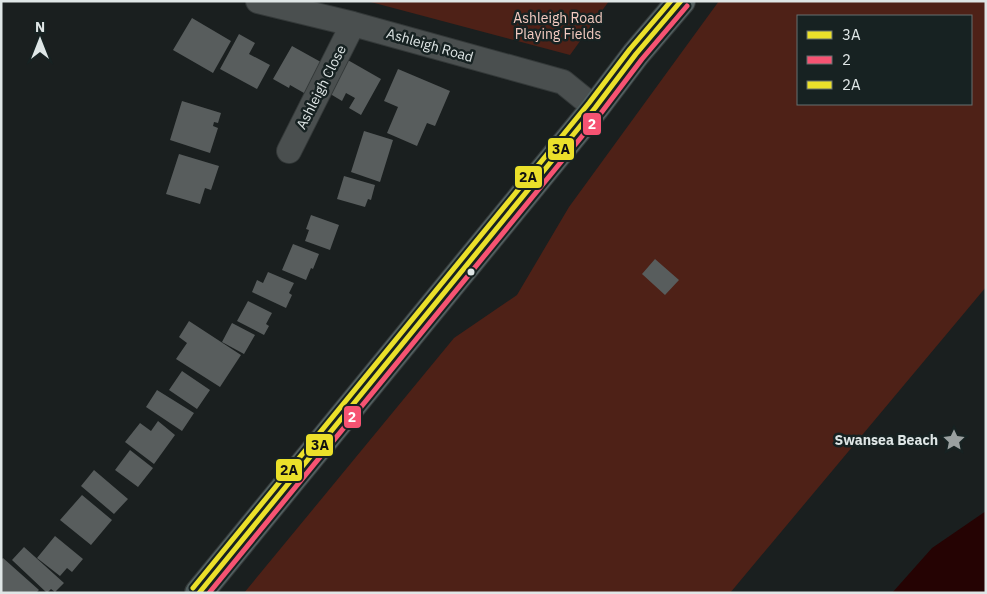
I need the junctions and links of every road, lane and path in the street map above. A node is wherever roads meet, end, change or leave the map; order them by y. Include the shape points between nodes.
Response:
1 (258, 1) edge
2 (681, 1) edge
3 (353, 24) junction
4 (594, 108) junction
5 (289, 151) dead end
6 (199, 593) edge

1 - 3 street, Ashleigh Road
2 - 4 main road
3 - 4 street, Ashleigh Road via 563,82
3 - 5 street, Ashleigh Close
4 - 6 main road

